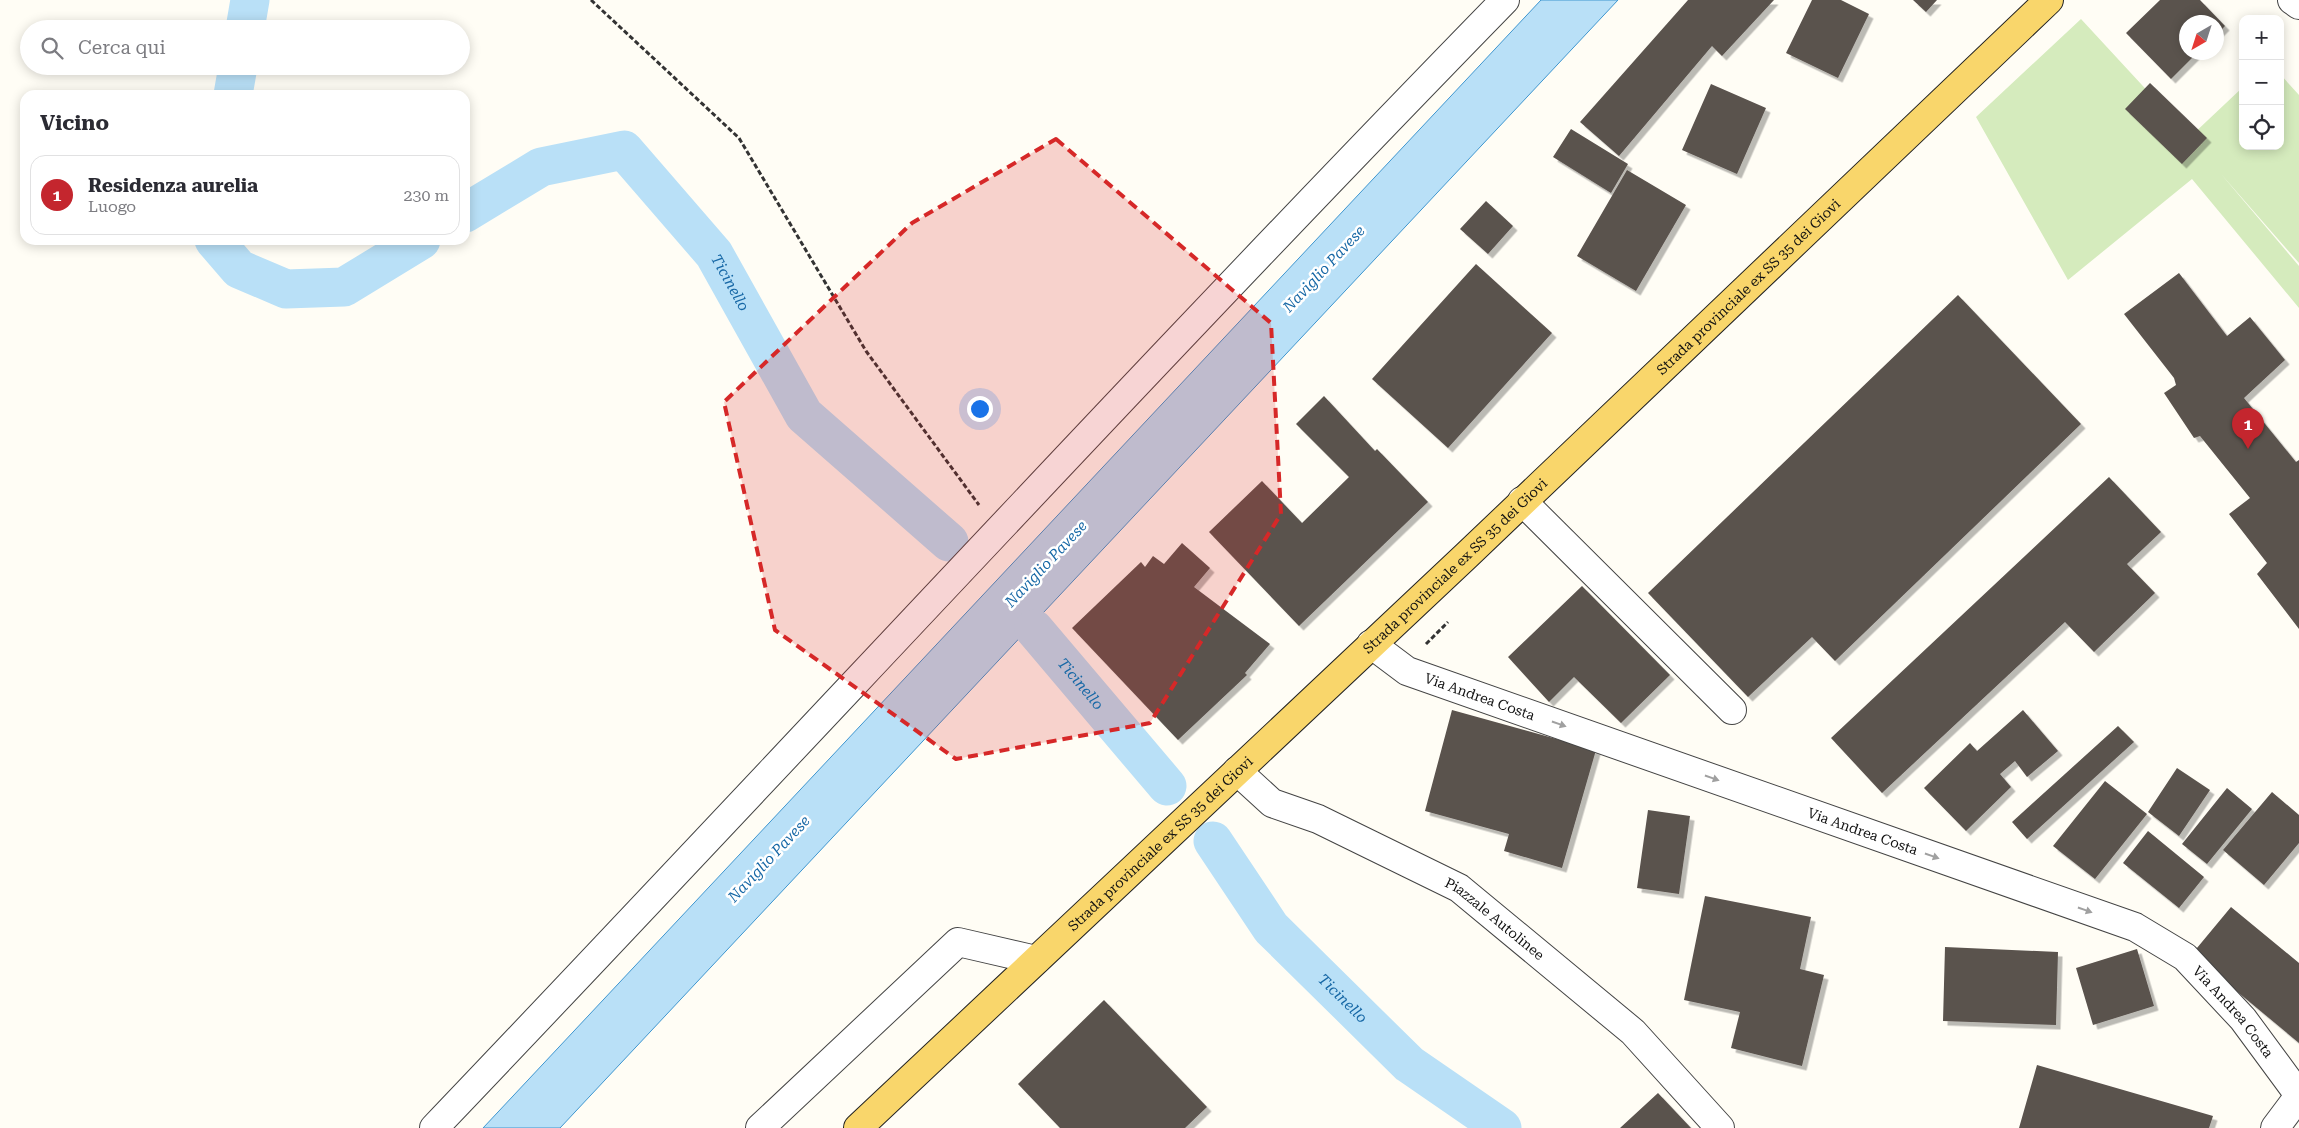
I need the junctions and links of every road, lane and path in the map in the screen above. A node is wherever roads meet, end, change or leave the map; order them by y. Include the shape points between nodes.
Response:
1 (591, 0) edge
2 (1505, 0) edge
3 (2049, 0) edge
4 (2292, 0) edge
5 (2299, 5) edge
6 (1522, 501) junction
7 (1000, 531) junction
8 (1371, 644) junction
9 (1732, 710) dead end
10 (1237, 771) junction
11 (1036, 960) junction
12 (2299, 1095) edge
13 (1723, 1126) edge
14 (434, 1128) edge
15 (760, 1128) edge
16 (858, 1128) edge
17 (2275, 1128) edge

1 - 7 path via 739,138 866,350
2 - 7 street via 1333,176
3 - 6 main road, Strada provinciale ex SS 35 dei Giovi
4 - 5 street
6 - 8 main road, Strada provinciale ex SS 35 dei Giovi
6 - 9 street
7 - 14 street
8 - 10 main road, Strada provinciale ex SS 35 dei Giovi
8 -> 12 street, Via Andrea Costa via 1407,671 2135,927 2185,957 2243,1019
10 - 11 main road, Strada provinciale ex SS 35 dei Giovi
10 - 13 street, Piazzale Autolinee via 1272,803 1318,820 1459,888 1633,1032
11 - 15 street via 958,942
11 - 16 main road, Strada provinciale ex SS 35 dei Giovi
12 - 17 street

